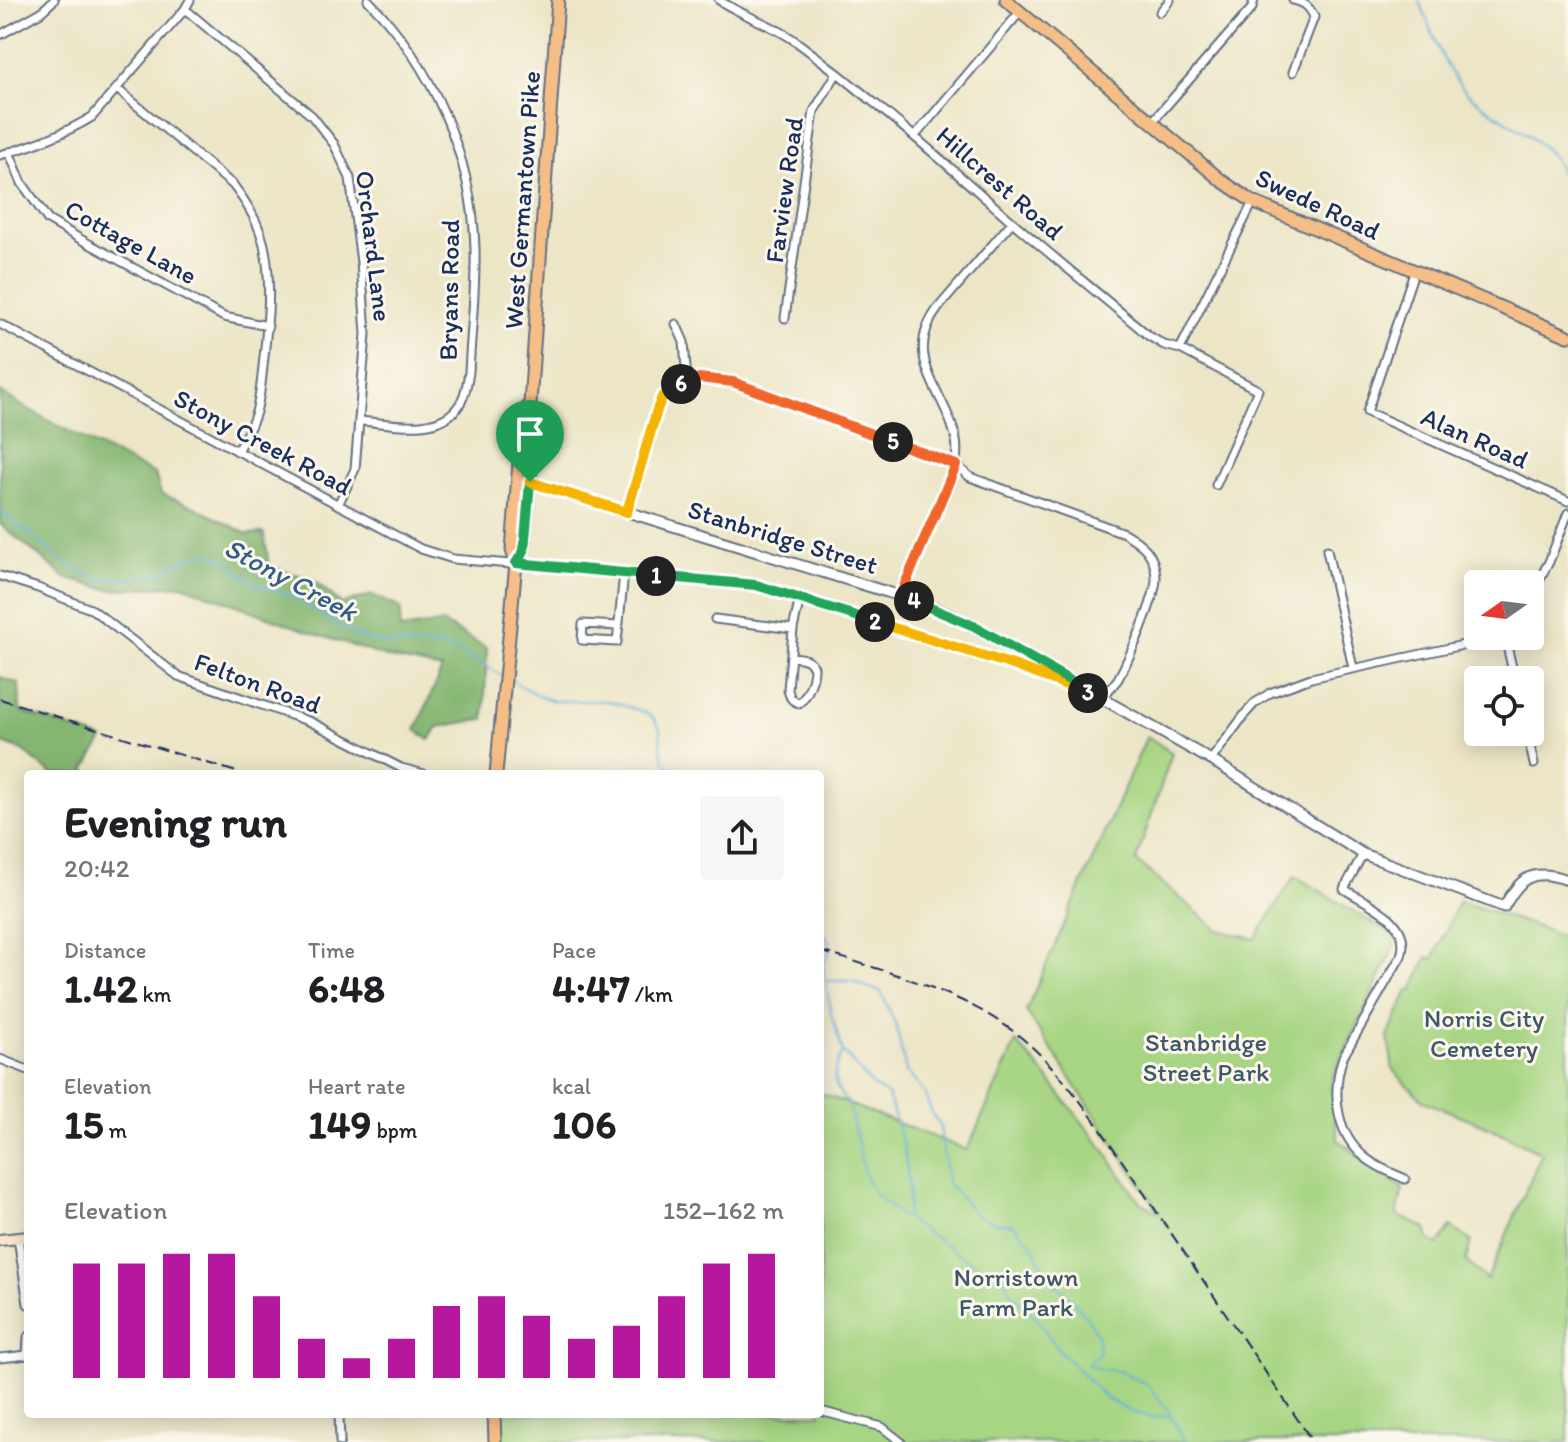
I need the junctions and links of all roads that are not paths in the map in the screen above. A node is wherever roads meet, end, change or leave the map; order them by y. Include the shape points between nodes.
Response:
1 (54, 0) edge
2 (190, 0) edge
3 (368, 0) edge
4 (558, 0) edge
5 (719, 0) edge
6 (1006, 0) edge
7 (1170, 0) edge
8 (1254, 0) edge
9 (1293, 0) edge
10 (185, 9) junction
11 (1020, 12) junction
12 (1160, 12) dead end
13 (0, 35) edge
14 (1293, 72) dead end
15 (837, 73) junction
16 (117, 89) junction
17 (1152, 122) junction
18 (915, 136) junction
19 (9, 152) junction
20 (0, 155) edge
21 (1253, 202) junction
22 (1012, 222) junction
23 (1414, 272) junction
24 (785, 318) dead end
25 (0, 324) edge
26 (676, 324) dead end
27 (268, 326) junction
28 (1568, 336) edge
29 (1180, 349) junction
30 (687, 381) junction
31 (530, 404) junction
32 (360, 421) junction
33 (237, 451) junction
34 (956, 465) junction
35 (530, 482) junction
36 (1216, 485) dead end
37 (1568, 501) edge
38 (338, 505) junction
39 (627, 512) junction
40 (1568, 513) edge
41 (1327, 550) dead end
42 (516, 563) junction
43 (1544, 571) edge
44 (624, 573) junction
45 (0, 576) edge
46 (900, 596) junction
47 (800, 598) junction
48 (715, 619) dead end
49 (618, 626) junction
50 (793, 629) junction
51 (1464, 645) edge
52 (792, 657) junction
53 (1353, 668) junction
54 (1101, 698) junction
55 (1530, 746) edge
56 (1211, 760) junction
57 (1534, 764) dead end
58 (409, 770) edge
59 (496, 770) edge
60 (1363, 854) junction
61 (1568, 880) edge
62 (0, 1059) edge
63 (24, 1068) edge
64 (1405, 1179) dead end
65 (23, 1237) edge
66 (0, 1240) edge
67 (24, 1355) edge
68 (0, 1358) edge
69 (824, 1412) edge
70 (339, 1418) edge
71 (494, 1418) edge
72 (340, 1442) edge
73 (495, 1442) edge
74 (901, 1442) edge

1 - 13 street
2 - 10 street
3 - 32 street, Bryans Road via 419,64 442,108 465,177 475,258 469,372 457,409 422,425
4 - 31 main road, West Germantown Pike
5 - 15 street, Hillcrest Road via 779,31
6 - 11 main road, Swede Road
7 - 12 street
8 - 17 street
9 - 14 street via 1310,8 1314,17
10 - 16 street
10 - 32 street, Orchard Lane via 312,116 344,161 365,310
11 - 17 main road, Swede Road
11 - 18 street
15 - 18 street, Hillcrest Road
15 - 24 street, Farview Road via 814,111
16 - 19 street via 77,126
16 - 27 street via 233,185 247,204 264,243
17 - 21 main road, Swede Road
18 - 22 street, Hillcrest Road
19 - 20 street
19 - 27 street, Cottage Lane via 22,183 48,220 224,317
21 - 23 main road, Swede Road
21 - 29 street
22 - 29 street, Hillcrest Road via 1149,336
22 - 34 street via 930,318 923,343 927,370 957,442
23 - 28 main road, Swede Road
23 - 37 street, Alan Road via 1367,412
25 - 33 street, Stony Creek Road
26 - 30 street via 684,342
27 - 33 street via 255,415
29 - 36 street, Hillcrest Road via 1258,390
30 - 34 street via 733,382
30 - 39 street via 662,397
31 - 35 main road, West Germantown Pike
31 - 42 main road, West Germantown Pike via 523,413 512,550
32 - 38 street, Orchard Lane via 355,469
33 - 38 street, Stony Creek Road
34 - 46 street
34 - 54 street via 970,477 1124,533 1149,554 1154,592 1127,661
35 - 39 street, Stanbridge Street
35 - 42 main road, West Germantown Pike via 524,551
38 - 42 street, Stony Creek Road via 421,549 453,559
39 - 46 street, Stanbridge Street
40 - 43 street
41 - 53 street
42 - 44 street, Stanbridge Street
42 - 59 main road, West Germantown Pike
44 - 47 street, Stanbridge Street via 756,585
44 - 49 street
45 - 58 street, Felton Road via 93,610 178,676 311,722
46 - 54 street, Stanbridge Street via 974,626
47 - 50 street
47 - 54 street, Stanbridge Street
48 - 50 street
49 - 49 street via 617,642 582,640 583,624
50 - 52 street
51 - 53 street
52 - 52 street via 788,690 799,703 814,667 805,658
53 - 56 street via 1270,693 1239,721
54 - 56 street, Stanbridge Street
55 - 57 street
56 - 60 street, Stanbridge Street
60 - 61 street, Stanbridge Street via 1504,907 1515,886 1533,875
60 - 64 street via 1344,889 1393,921 1401,930 1403,949 1343,1057 1338,1107 1360,1153
62 - 63 street
65 - 66 main road
67 - 68 street
69 - 74 street via 882,1427
70 - 72 street
71 - 73 main road

